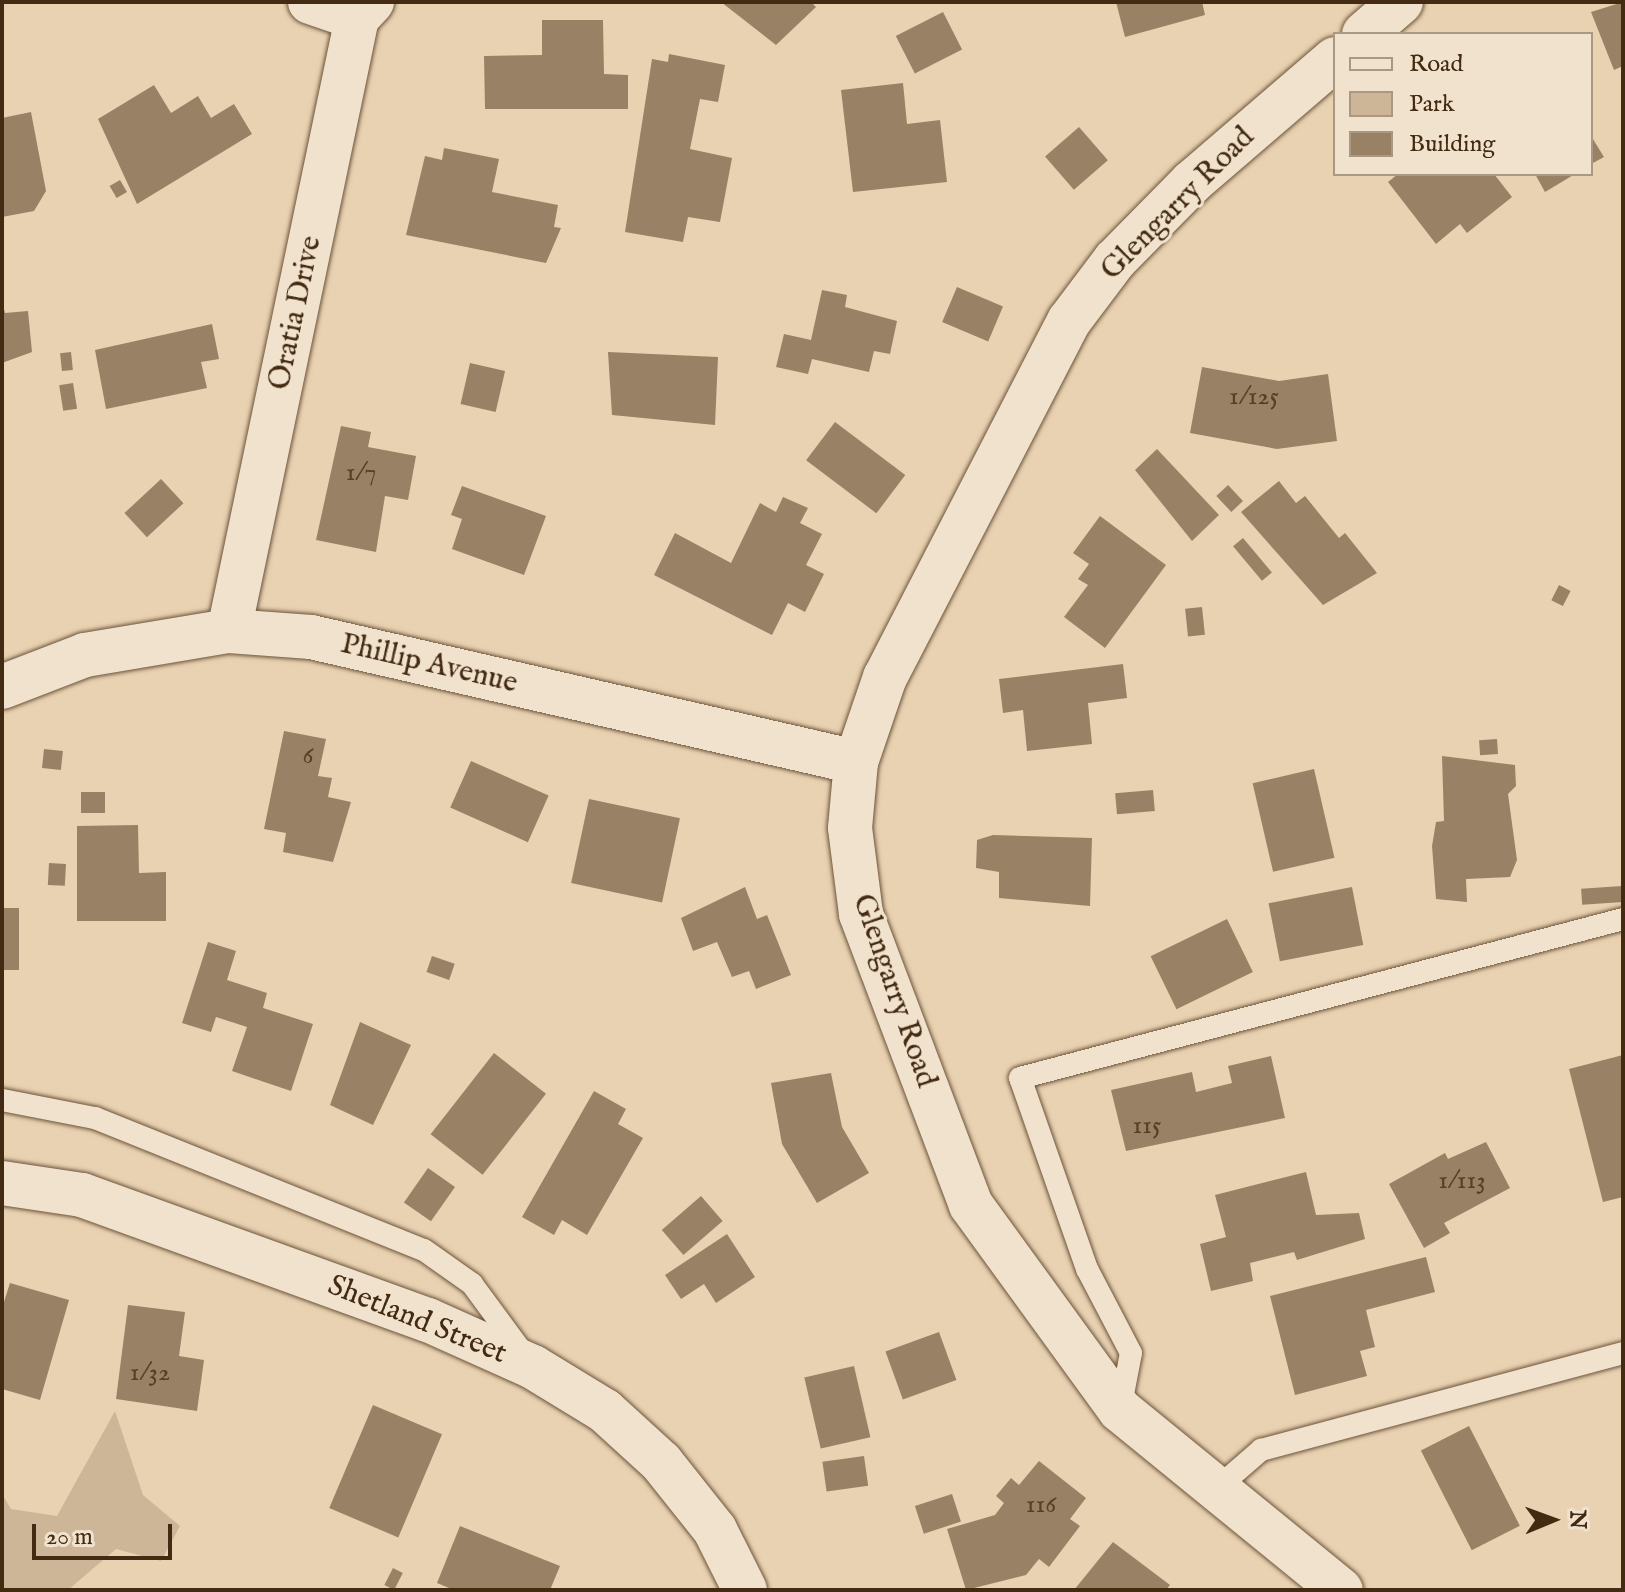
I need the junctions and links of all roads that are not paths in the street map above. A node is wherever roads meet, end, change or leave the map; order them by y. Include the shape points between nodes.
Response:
1 (310, 2) edge
2 (1401, 2) edge
3 (365, 10) edge
4 (1366, 32) edge
5 (1333, 61) edge
6 (229, 631) junction
7 (2, 687) edge
8 (856, 762) junction
9 (1623, 919) edge
10 (2, 1100) edge
11 (2, 1183) edge
12 (1623, 1353) edge
13 (533, 1367) junction
14 (1120, 1410) junction
15 (1216, 1489) junction
16 (745, 1590) edge
17 (1341, 1590) edge

1 - 3 street
2 - 4 street
3 - 6 street, Oratia Drive
5 - 8 street, Glengarry Road via 1192,182 1115,260 1069,321 885,677
6 - 7 street, Phillip Avenue via 85,655
6 - 8 street, Phillip Avenue via 311,637
8 - 14 street, Glengarry Road via 850,828 861,914 971,1205
9 - 14 lane via 1020,1078 1087,1269 1131,1353
10 - 13 lane via 95,1118 424,1250 472,1284
11 - 13 street, Shetland Street via 82,1195 428,1320
12 - 15 lane via 1261,1450
13 - 16 street, Shetland Street via 605,1411 661,1462 715,1530
14 - 15 street, Glengarry Road
15 - 17 street, Glengarry Road

